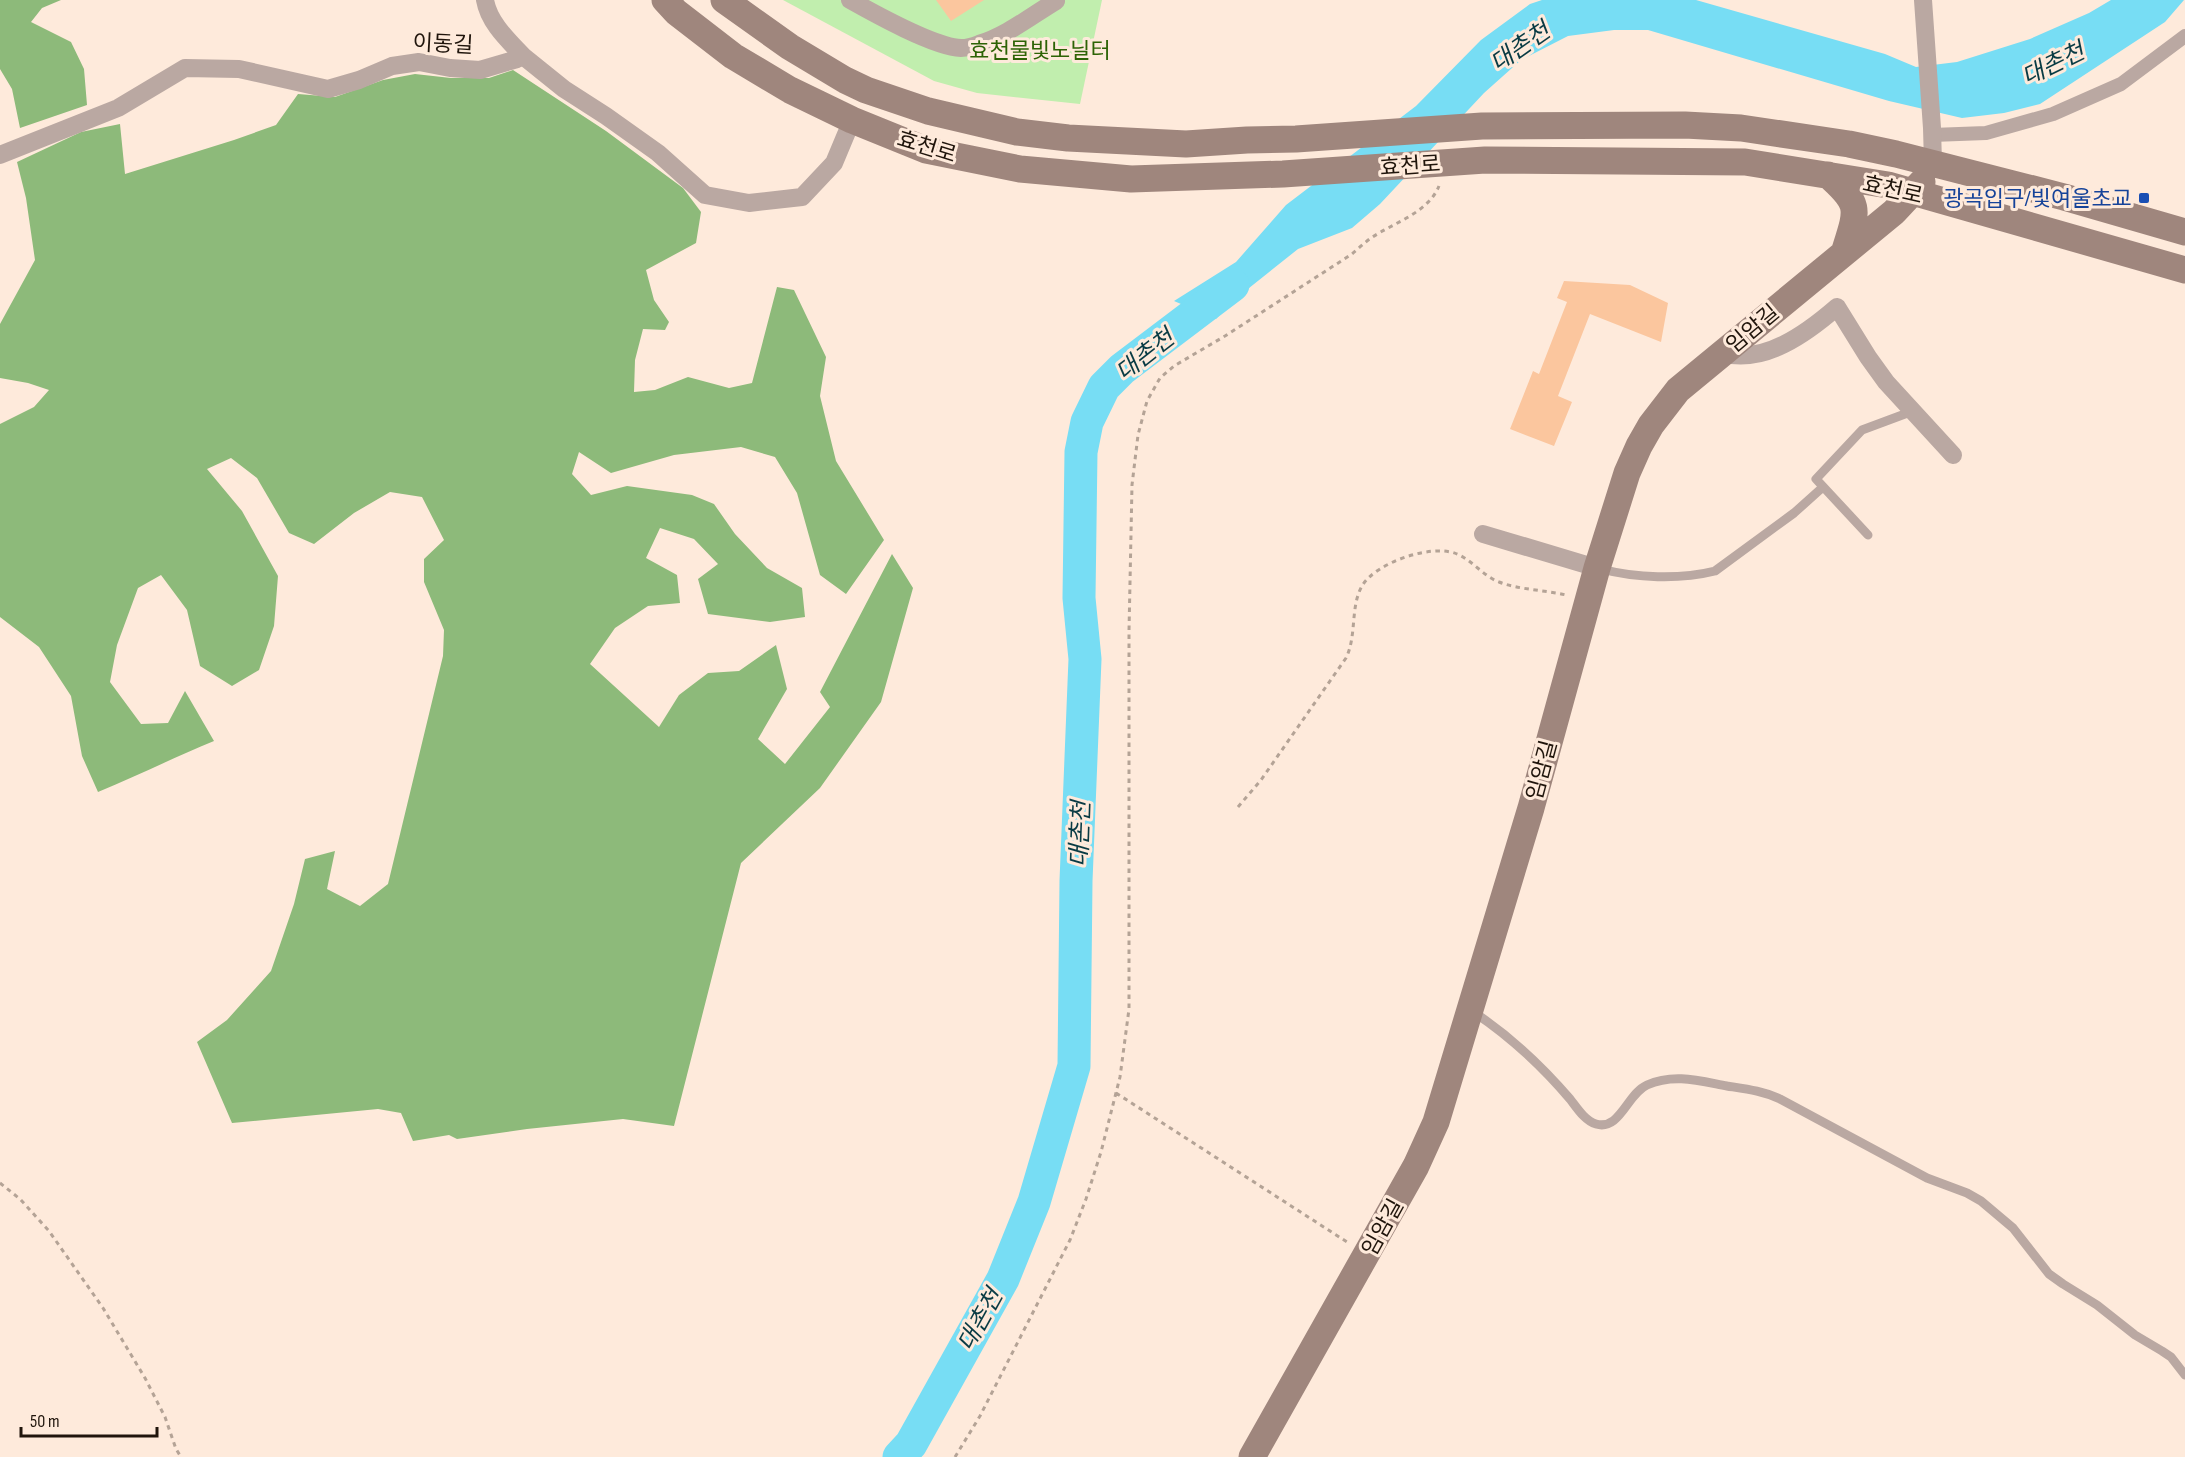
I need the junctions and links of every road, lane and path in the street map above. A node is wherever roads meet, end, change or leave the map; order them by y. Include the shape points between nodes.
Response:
1 (485, 0) edge
2 (665, 0) edge
3 (724, 0) edge
4 (850, 0) edge
5 (1923, 0) edge
6 (1056, 1) edge
7 (2185, 36) edge
8 (523, 56) junction
9 (852, 120) junction
10 (1932, 131) junction
11 (0, 154) edge
12 (1440, 163) junction
13 (1933, 163) junction
14 (1827, 175) junction
15 (1914, 193) junction
16 (2185, 232) edge
17 (1845, 250) junction
18 (2185, 270) edge
19 (1722, 353) junction
20 (1913, 411) junction
21 (1953, 455) dead end
22 (1823, 487) junction
23 (1483, 534) dead end
24 (1868, 535) dead end
25 (1597, 568) junction
26 (1588, 602) junction
27 (1238, 807) dead end
28 (1470, 1010) junction
29 (1116, 1093) junction
30 (0, 1183) edge
31 (1366, 1255) junction
32 (2185, 1375) edge
33 (181, 1457) edge
34 (955, 1457) edge
35 (1252, 1457) edge

1 - 8 street via 500,31
2 - 9 main road, 효천로 via 733,56
3 - 13 main road, 효천로 via 790,47 866,90 928,111 1017,132 1186,144 1482,126 1685,125 1741,128 1849,144
4 - 6 street via 900,26 962,48 1000,35
5 - 10 street
7 - 10 street via 2121,84 2053,114 1986,133
8 - 9 street via 658,153 705,195 748,203 802,197 834,163
8 - 11 street, 이동길 via 480,70 419,62 392,66 328,89 239,69 185,68 118,108
9 - 12 main road, 효천로 via 926,150 1020,169 1131,178 1283,174
10 - 13 street
12 - 14 main road, 효천로 via 1745,162
12 - 29 path via 1439,187 1418,210 1173,366 1160,378 1147,401 1132,484 1129,1009
13 - 15 main road, 임암길
13 - 16 main road, 효천로
14 - 15 main road, 효천로
14 - 17 main road via 1852,200 1855,219
15 - 17 main road, 임암길
15 - 18 main road, 효천로
17 - 19 main road, 임암길
19 - 20 street via 1733,356 1770,351 1817,324 1837,307 1868,357
19 - 25 main road, 임암길 via 1678,390 1639,446
20 - 21 street
20 - 22 lane via 1862,430 1816,479
22 - 24 lane
22 - 25 lane via 1714,571 1699,575 1625,575
23 - 25 street
25 - 26 main road, 임암길
26 - 27 path via 1498,582 1462,556 1446,550 1417,554 1377,570 1358,595 1351,648 1342,664
26 - 28 main road, 임암길
28 - 31 main road, 임암길 via 1436,1122
28 - 32 lane via 1542,1066 1593,1123 1603,1125 1618,1118 1637,1090 1655,1082 1684,1078 1748,1089 1780,1099 1927,1178 1967,1193 2013,1228 2056,1279 2162,1351
29 - 31 path
29 - 34 path via 1098,1161 1070,1240
30 - 33 path via 49,1231 104,1308 145,1378
31 - 35 main road, 임암길

